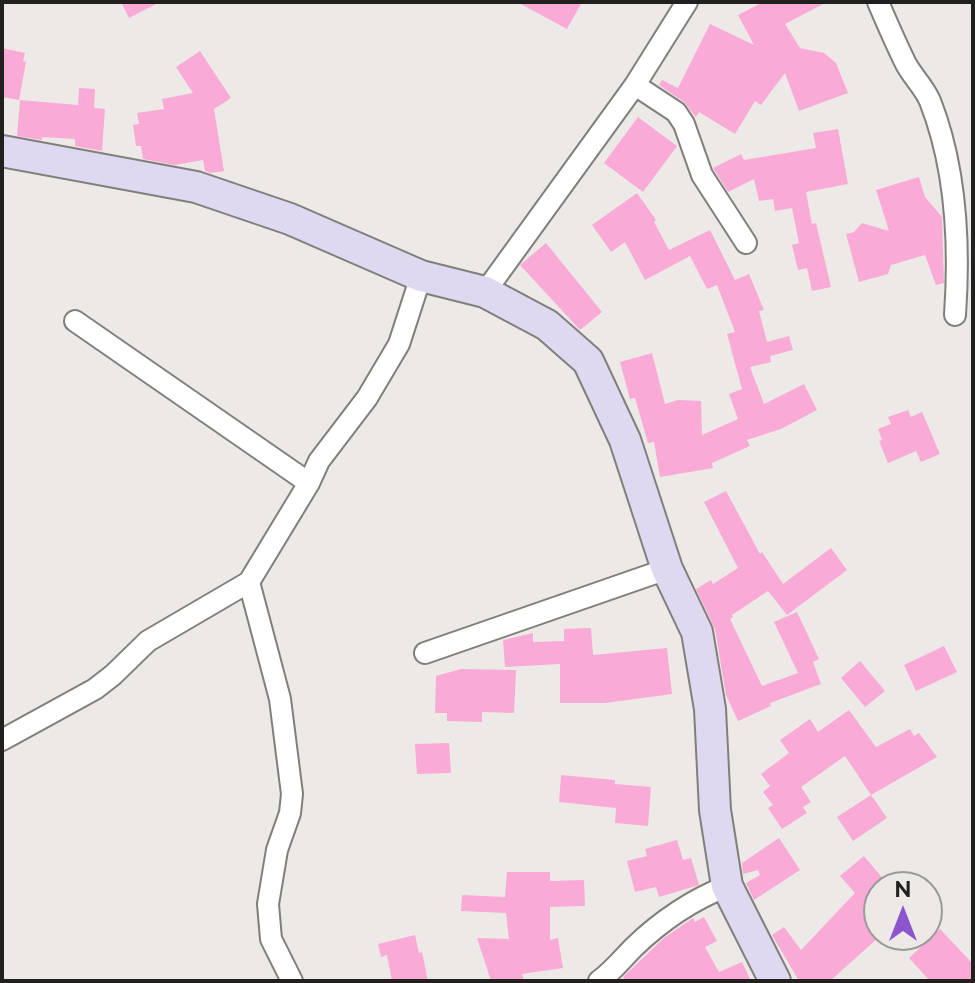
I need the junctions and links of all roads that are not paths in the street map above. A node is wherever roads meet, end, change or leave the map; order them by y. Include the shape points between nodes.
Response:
1 (687, 2) edge
2 (878, 2) edge
3 (635, 85) junction
4 (2, 151) edge
5 (746, 243) dead end
6 (421, 276) junction
7 (485, 292) junction
8 (955, 315) dead end
9 (75, 321) dead end
10 (309, 483) junction
11 (667, 569) junction
12 (249, 582) junction
13 (425, 653) dead end
14 (2, 740) edge
15 (727, 886) junction
16 (292, 981) edge
17 (599, 981) edge
18 (775, 981) edge

1 - 3 street
2 - 8 street via 936,118 957,237
3 - 5 street via 676,112 702,175
3 - 7 street
4 - 6 street via 196,187 290,219
6 - 7 street
6 - 10 street via 399,344
7 - 11 street via 547,325 588,361 625,440
9 - 10 street
10 - 12 street
11 - 13 street
11 - 15 street via 697,632
12 - 14 street via 148,641 95,689
12 - 16 street via 280,699 292,794 268,904 271,939
15 - 17 street via 679,909
15 - 18 street

